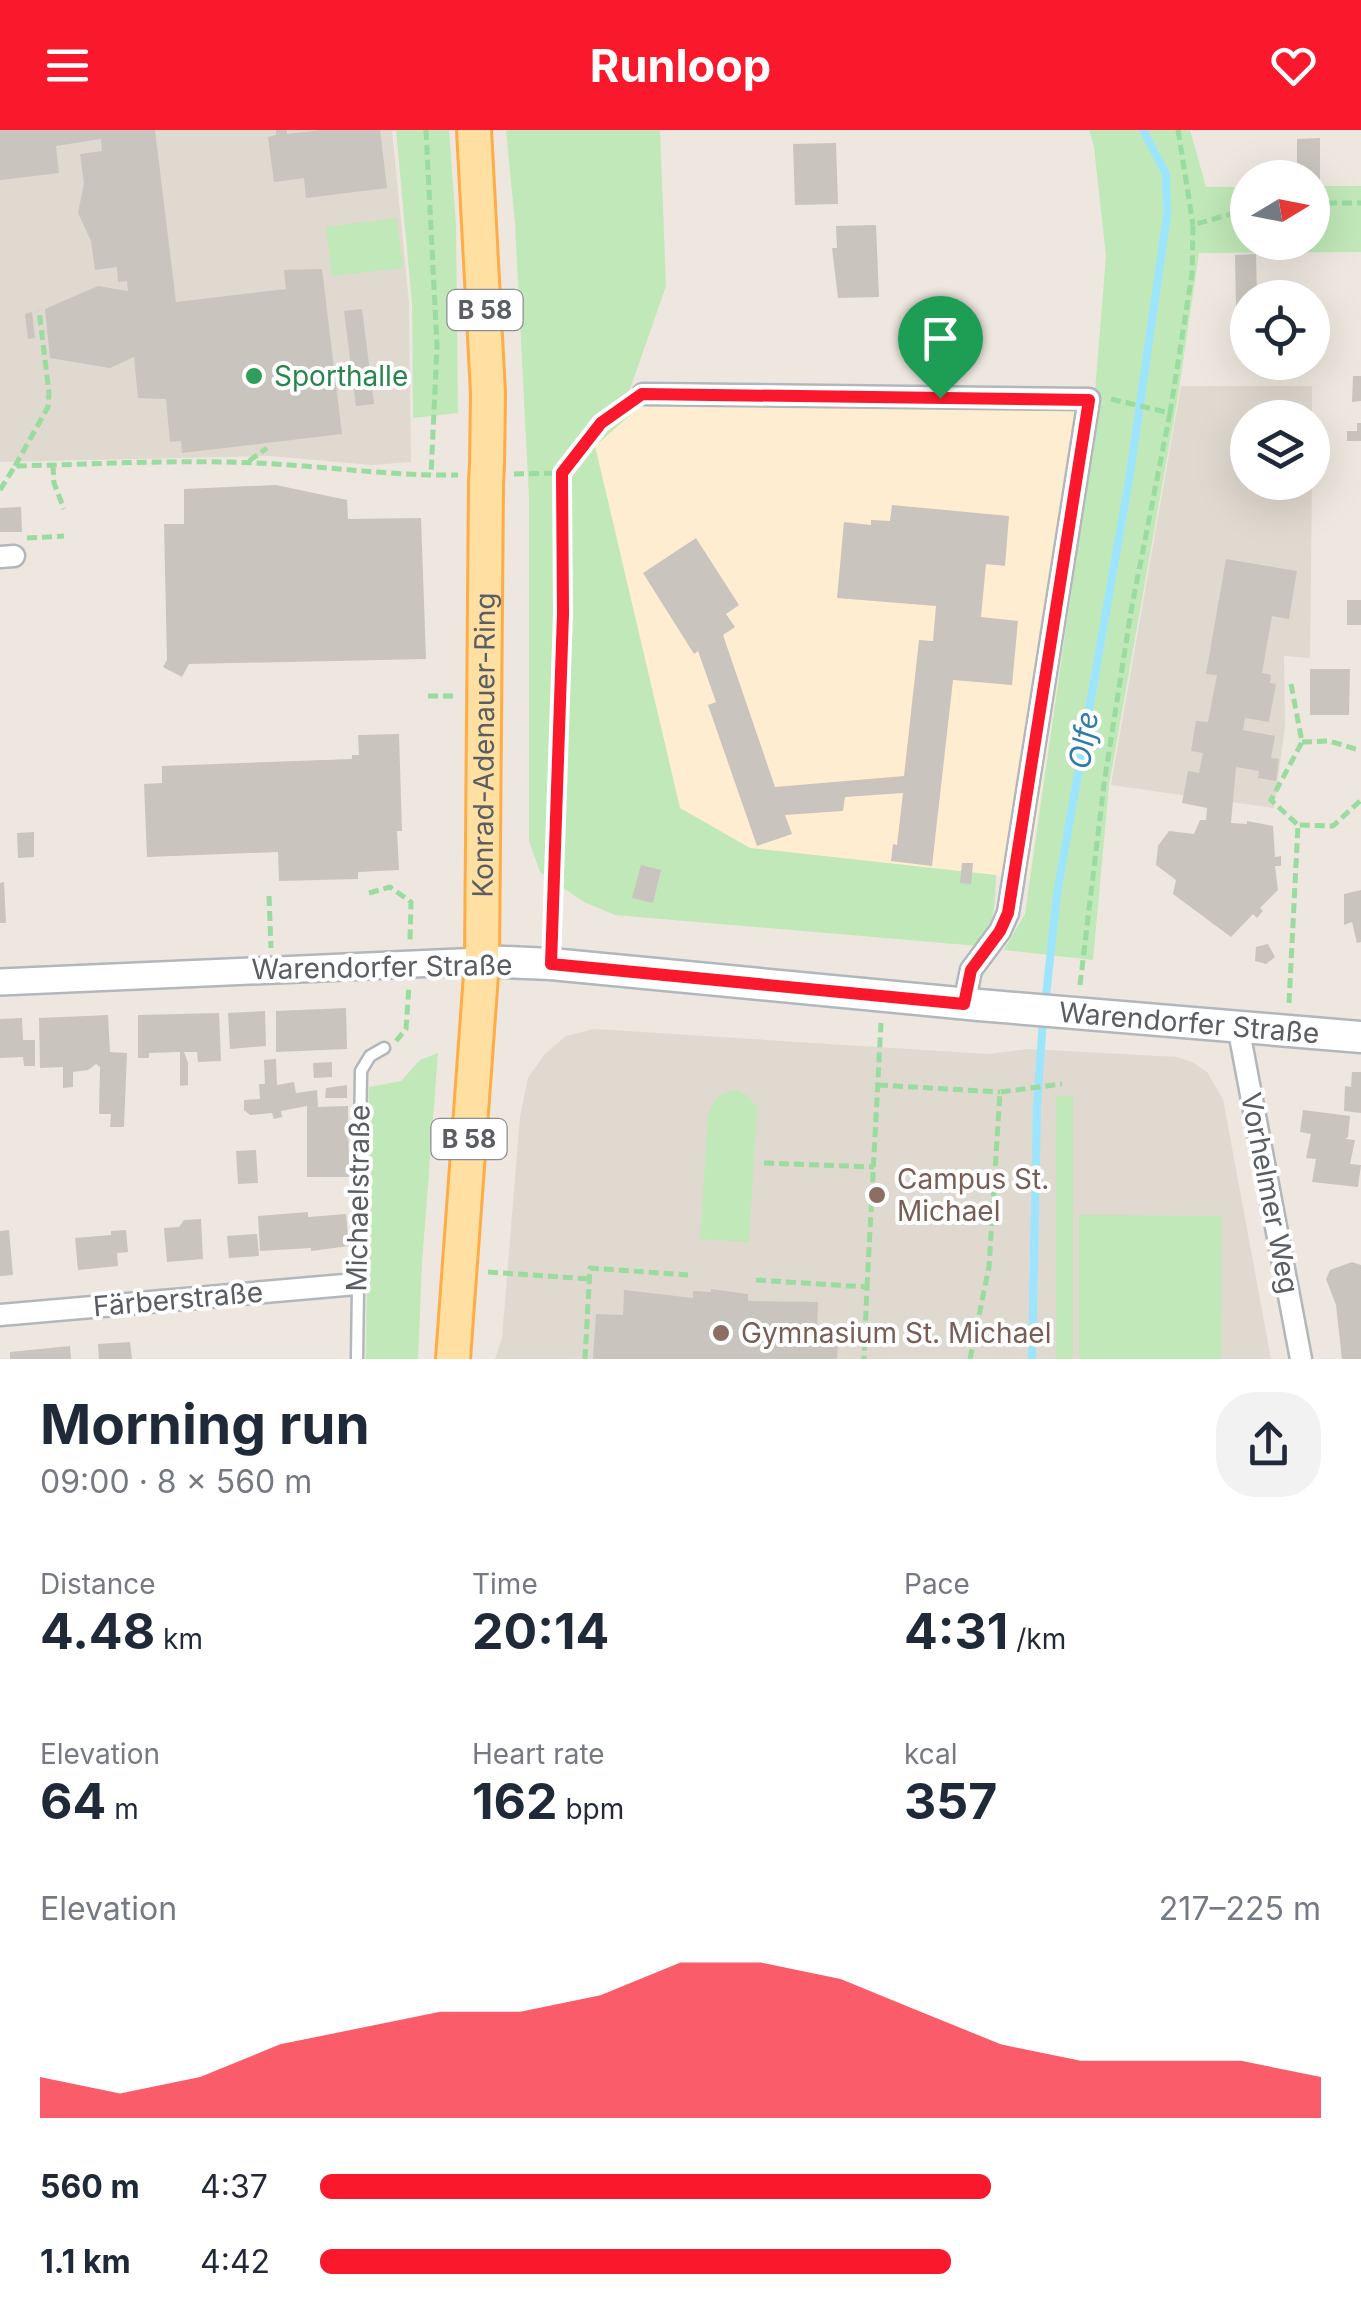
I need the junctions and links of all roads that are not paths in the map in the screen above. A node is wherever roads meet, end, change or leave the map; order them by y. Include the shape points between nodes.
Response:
1 (474, 130) edge
2 (642, 394) road end
3 (482, 961) junction
4 (0, 982) edge
5 (964, 1004) junction
6 (1238, 1026) junction
7 (1361, 1037) edge
8 (384, 1048) road end
9 (356, 1284) junction
10 (0, 1315) edge
11 (357, 1359) edge
12 (453, 1359) edge
13 (1301, 1359) edge

1 - 3 main road, Konrad-Adenauer-Ring / B 58 via 488,392
2 - 5 street via 1089,400 1008,913 971,970
3 - 4 street, Warendorfer Straße
3 - 5 main road, Warendorfer Straße
3 - 12 main road, Konrad-Adenauer-Ring / B 58
5 - 6 main road, Warendorfer Straße
6 - 7 main road, Warendorfer Straße
6 - 13 street, Vorhelmer Weg
8 - 9 lane, Michaelstraße via 361,1071
9 - 10 street, Färberstraße
9 - 11 lane, Michaelstraße

